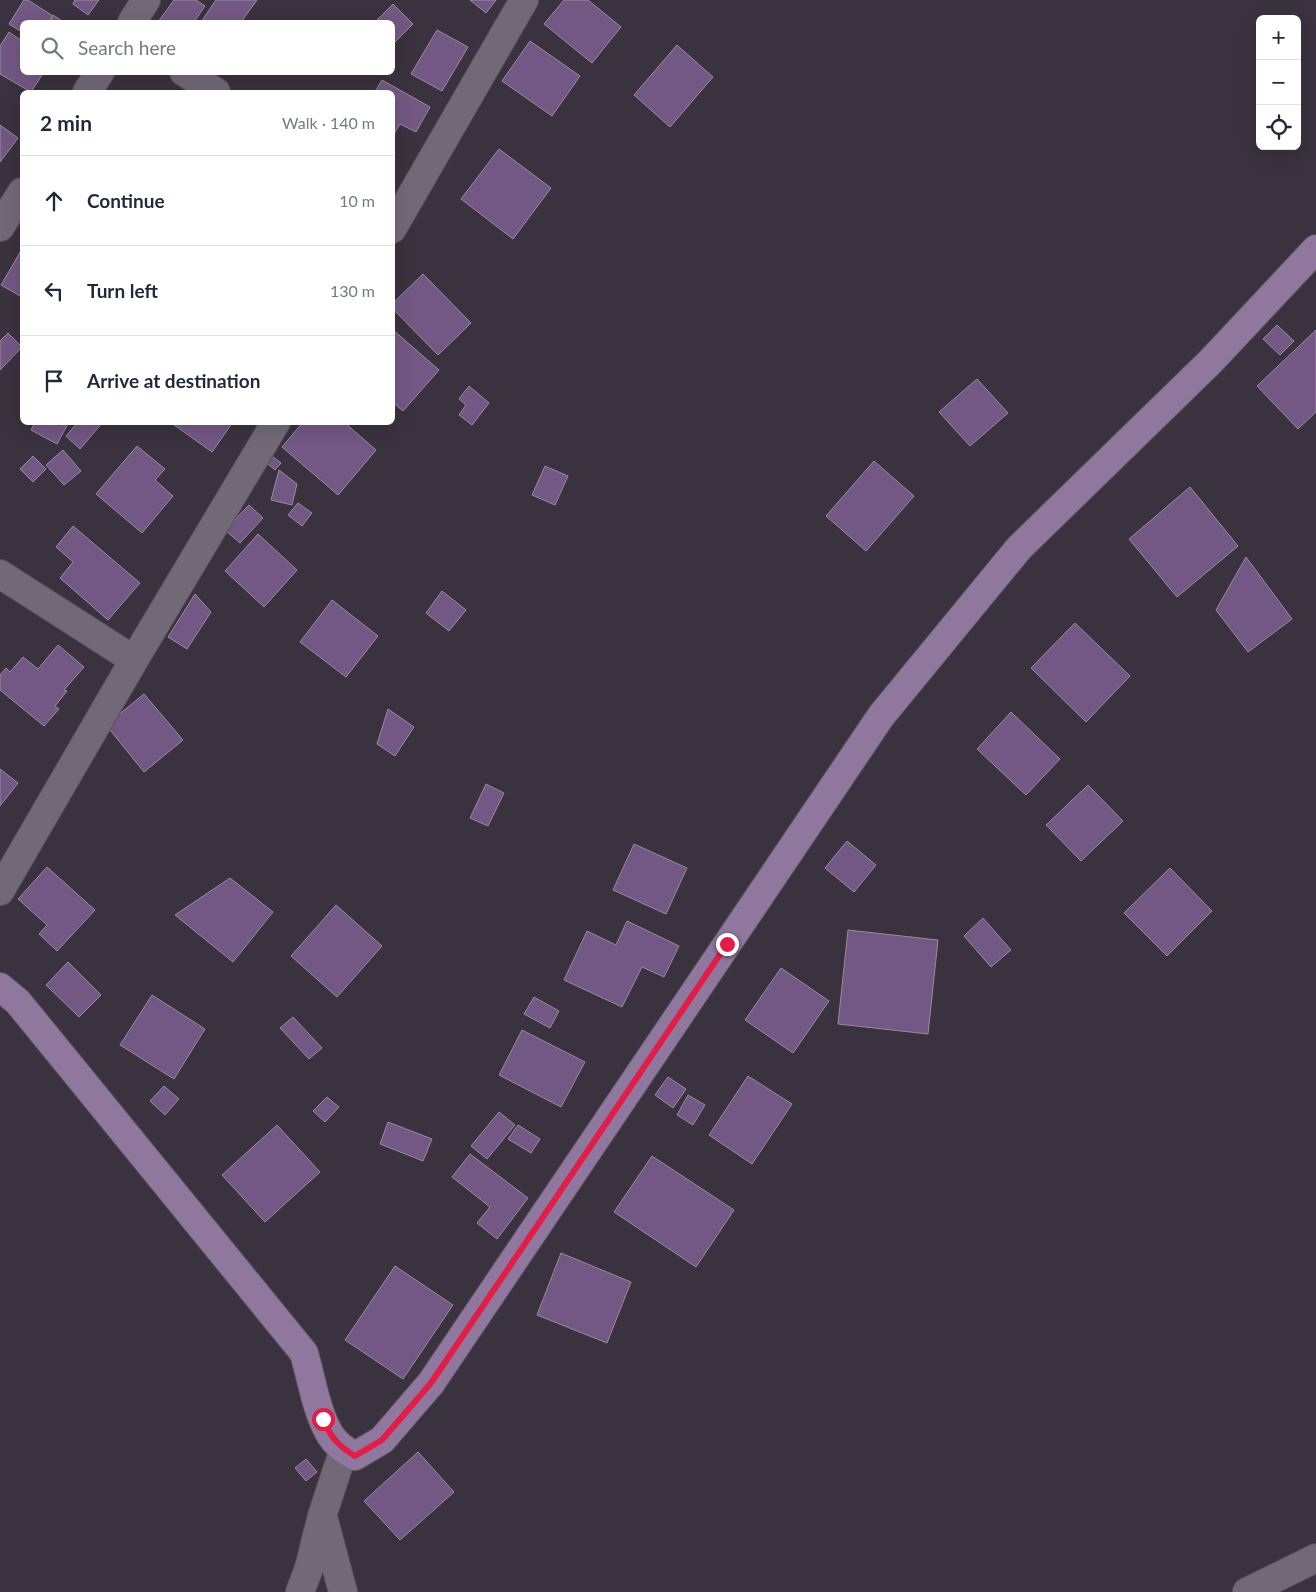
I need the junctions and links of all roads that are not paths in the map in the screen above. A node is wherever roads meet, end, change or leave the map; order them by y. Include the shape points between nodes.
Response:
1 (146, 0) edge
2 (524, 0) edge
3 (133, 20) edge
4 (98, 75) edge
5 (189, 75) edge
6 (88, 90) edge
7 (213, 90) edge
8 (20, 195) edge
9 (396, 214) edge
10 (0, 227) edge
11 (1316, 249) edge
12 (274, 425) edge
13 (0, 574) edge
14 (134, 660) junction
15 (0, 891) edge
16 (0, 987) edge
17 (344, 1449) junction
18 (322, 1516) junction
19 (1316, 1558) edge
20 (300, 1592) edge
21 (343, 1592) edge
22 (1247, 1592) edge

1 - 3 street
2 - 9 street
4 - 6 street
5 - 7 street
8 - 10 street
11 - 17 main road via 1211,361 1019,548 880,716 431,1383 382,1440 355,1456
12 - 14 street
13 - 14 street
14 - 15 street
16 - 17 main road via 18,1002 304,1353 323,1419 331,1437
17 - 18 street
18 - 20 street via 310,1568
18 - 21 street
19 - 22 street

